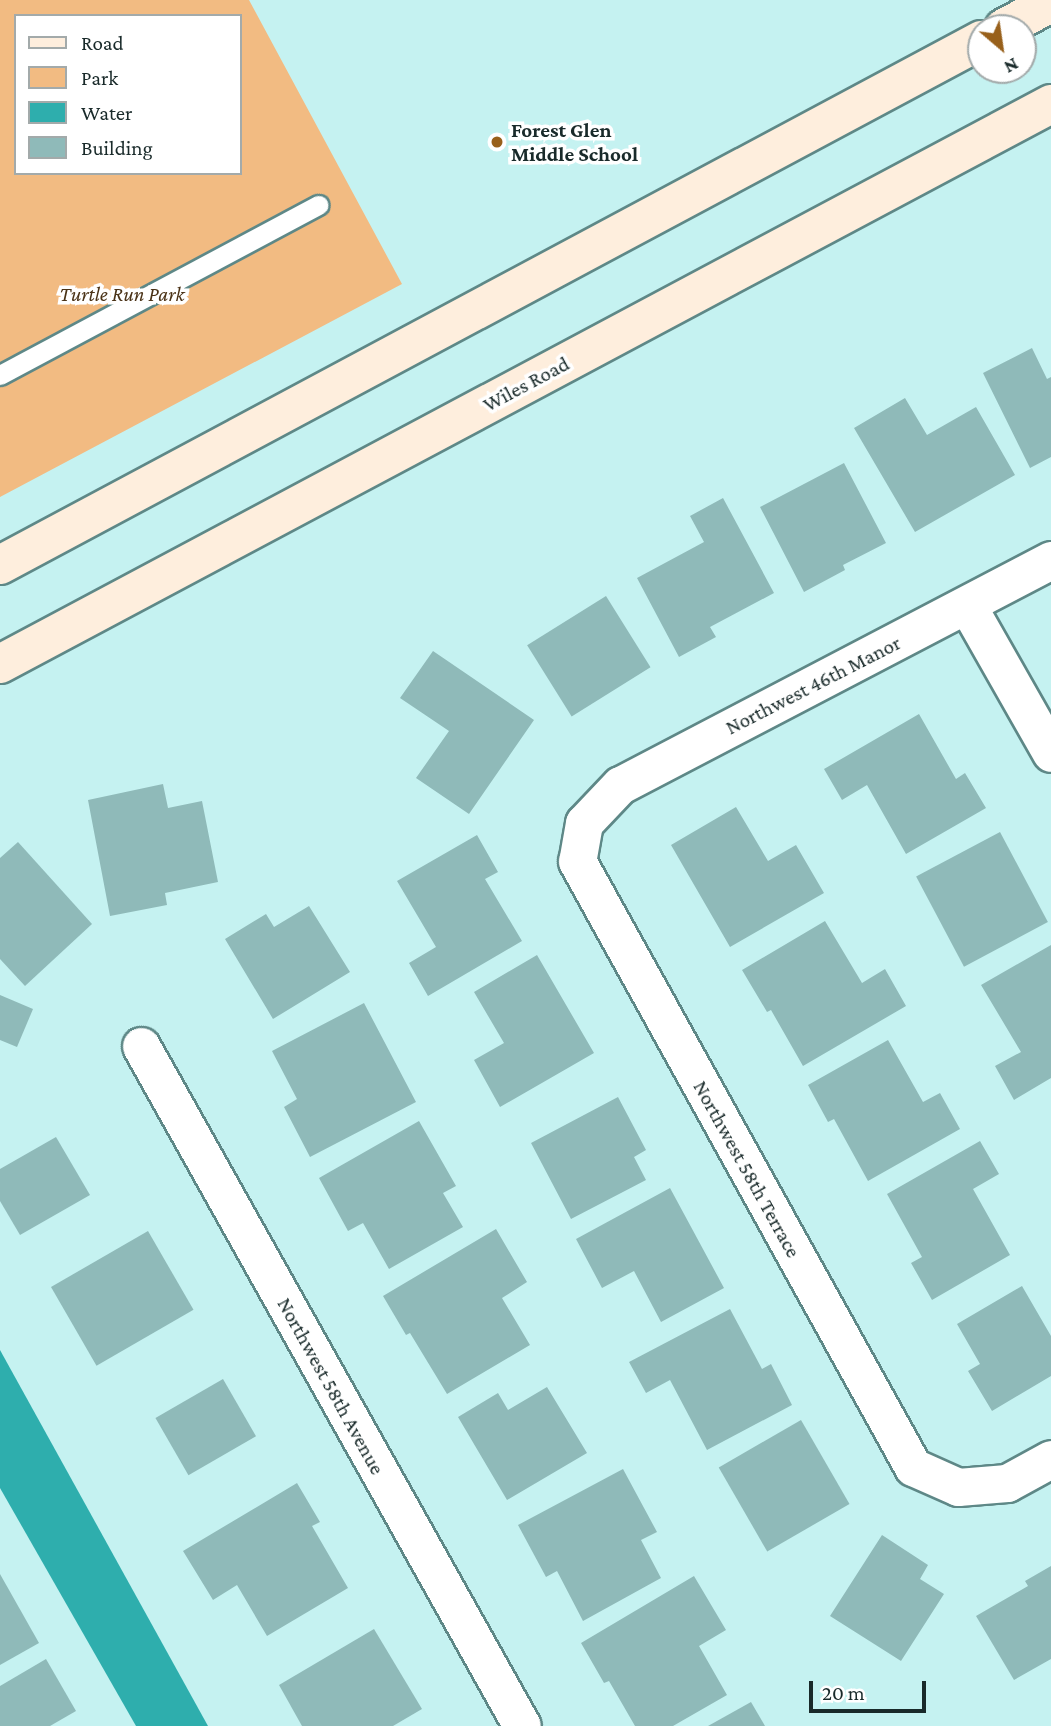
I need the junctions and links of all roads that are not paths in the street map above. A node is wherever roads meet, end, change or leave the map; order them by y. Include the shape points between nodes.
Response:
1 (1051, 3) edge
2 (1030, 14) edge
3 (967, 47) edge
4 (1051, 104) edge
5 (319, 205) dead end
6 (0, 375) edge
7 (1051, 560) edge
8 (0, 565) edge
9 (967, 605) junction
10 (0, 664) edge
11 (1051, 753) edge
12 (584, 823) joint
13 (141, 1046) dead end
14 (1051, 1459) edge
15 (522, 1726) edge

1 - 2 main road
3 - 8 main road
4 - 10 main road, Wiles Road
5 - 6 lane
7 - 9 street, Northwest 46th Manor
9 - 11 street
9 - 12 street, Northwest 46th Manor via 620,785
12 - 14 street, Northwest 58th Terrace via 577,861 913,1467 958,1487 1007,1483
13 - 15 street, Northwest 58th Avenue

